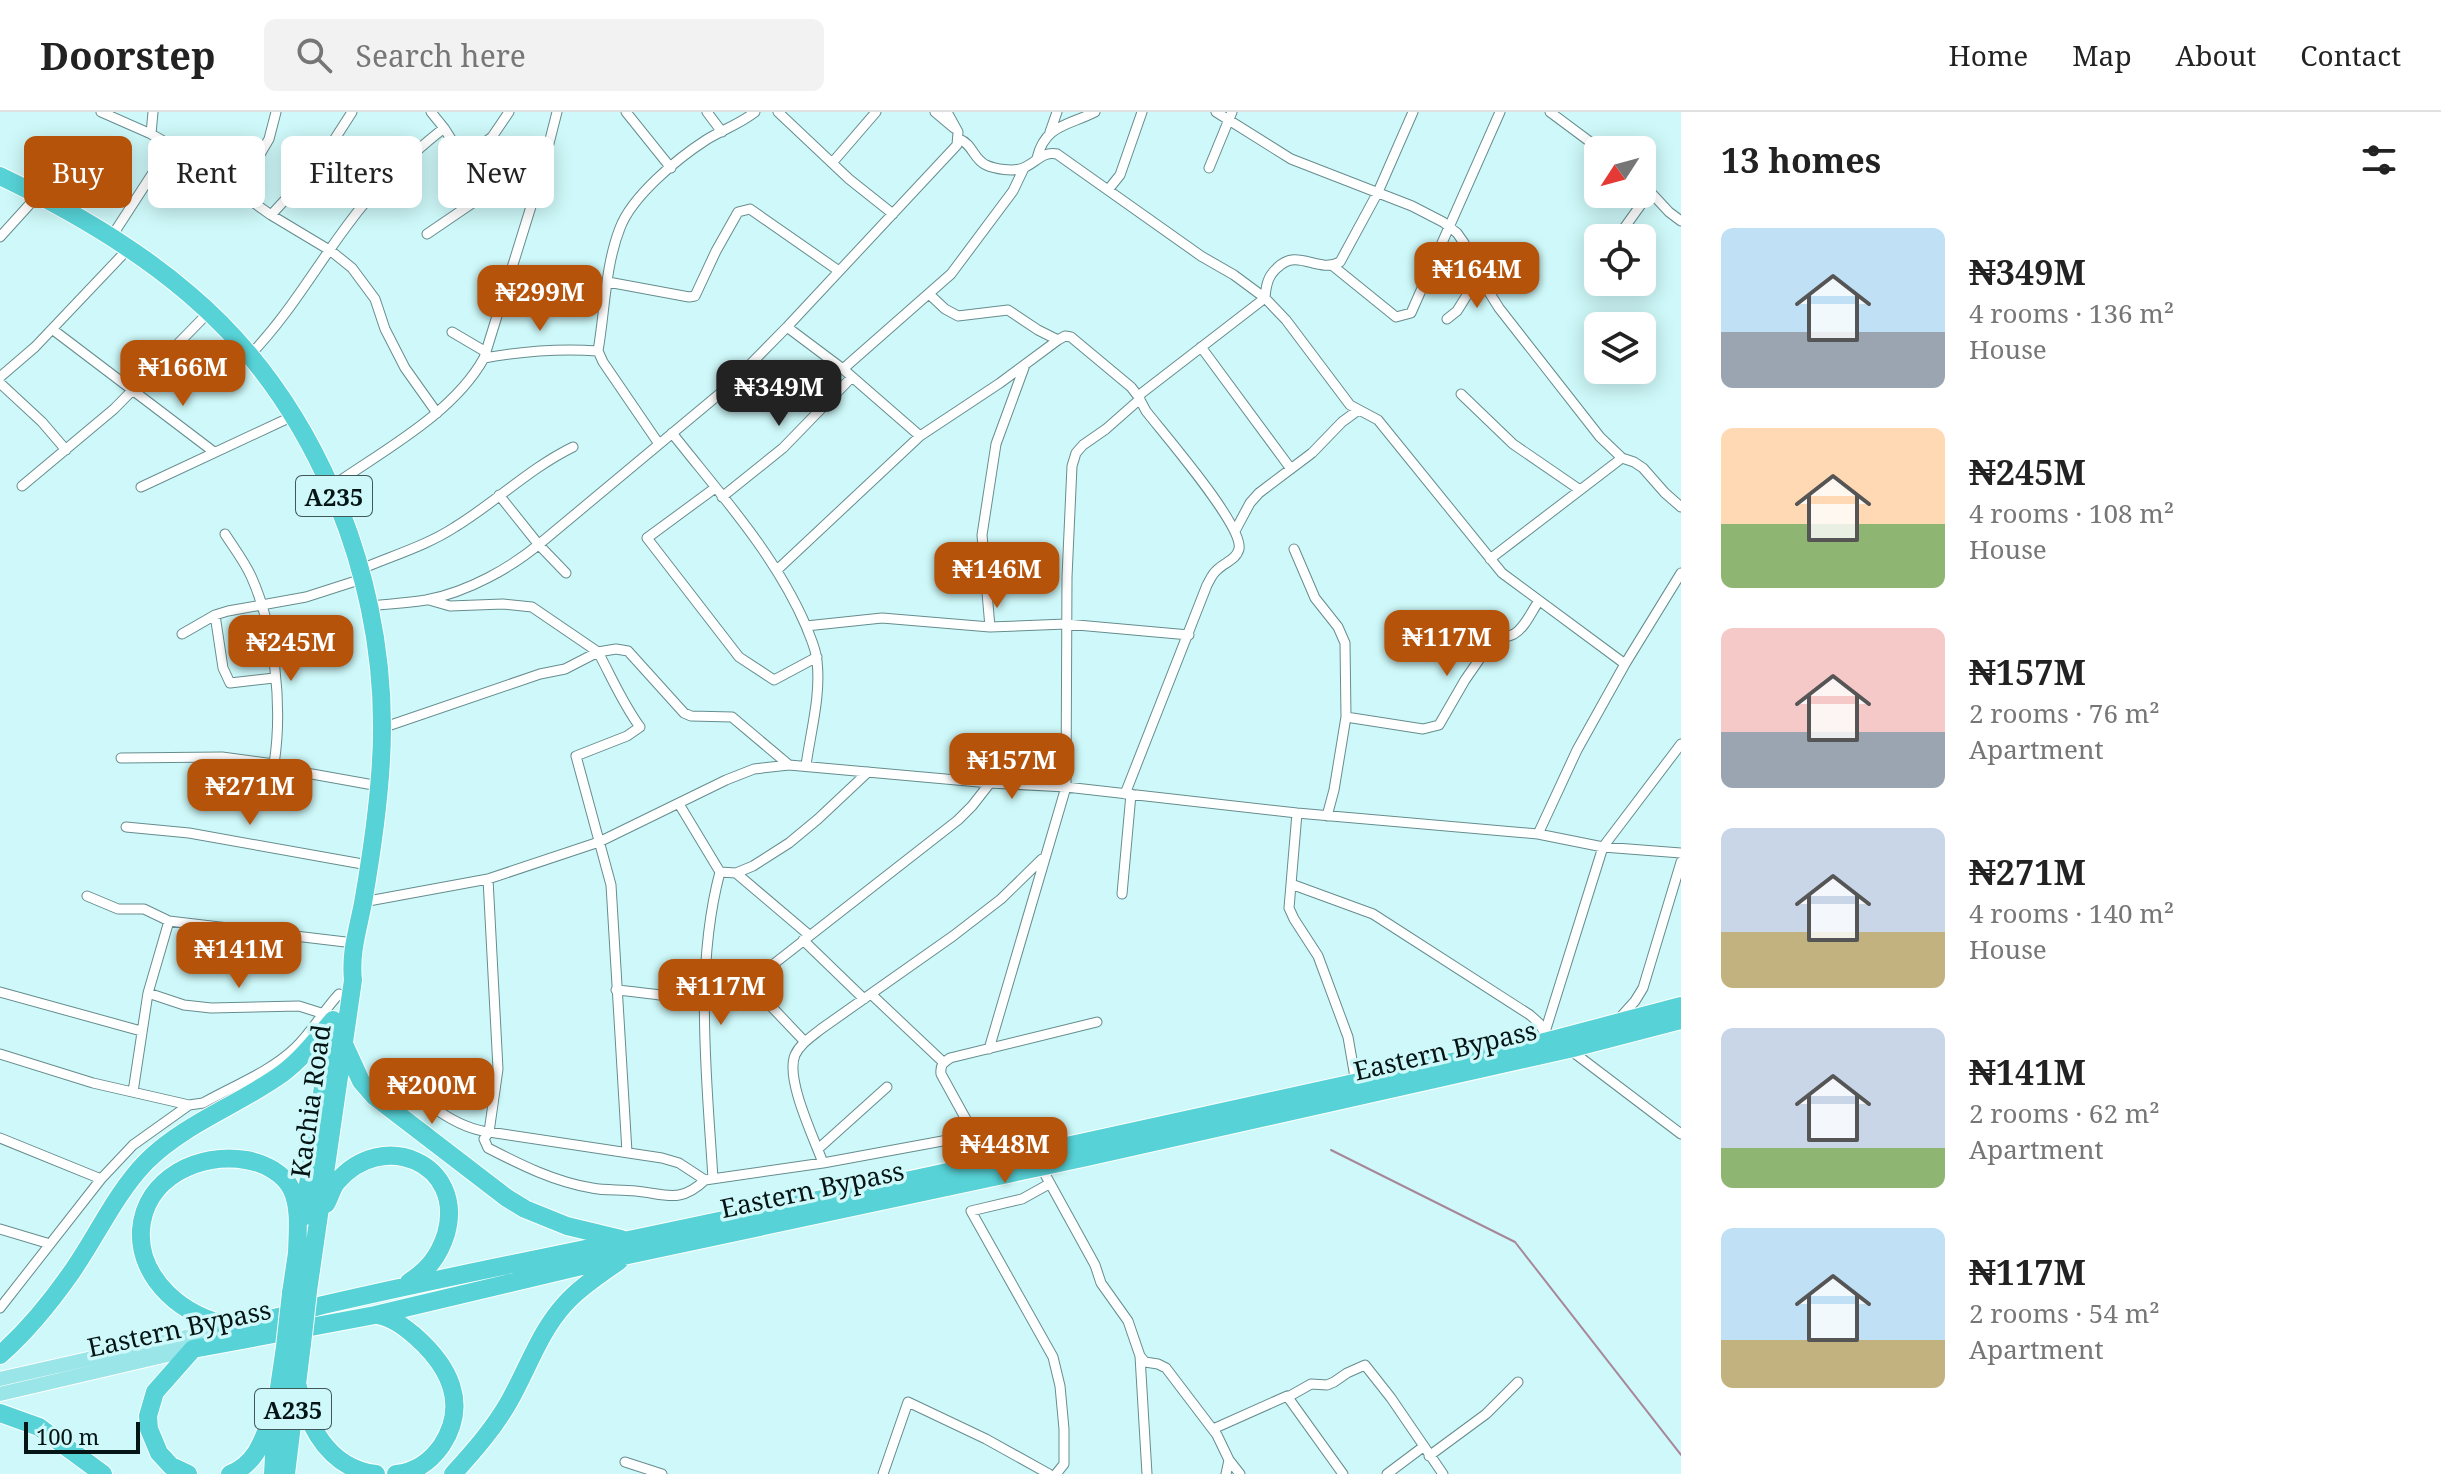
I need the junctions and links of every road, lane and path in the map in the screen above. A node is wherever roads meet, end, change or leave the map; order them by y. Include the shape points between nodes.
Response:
1 (101, 112) edge
2 (153, 112) edge
3 (276, 112) edge
4 (352, 112) edge
5 (431, 112) edge
6 (509, 112) edge
7 (557, 112) edge
8 (626, 112) edge
9 (707, 112) edge
10 (755, 112) edge
11 (778, 112) edge
12 (876, 112) edge
13 (935, 112) edge
14 (947, 112) edge
15 (1057, 112) edge
16 (1095, 112) edge
17 (1142, 112) edge
18 (1216, 112) edge
19 (1413, 112) edge
20 (1500, 112) edge
21 (1550, 112) edge
22 (1230, 116) edge
23 (444, 128) junction
24 (722, 132) junction
25 (1050, 132) junction
26 (151, 134) junction
27 (959, 135) junction
28 (155, 136) edge
29 (449, 136) edge
30 (493, 136) edge
31 (1584, 137) edge
32 (265, 146) edge
33 (1037, 158) junction
34 (832, 163) junction
35 (671, 168) junction
36 (1024, 168) junction
37 (1209, 168) dead end
38 (0, 176) edge
39 (148, 180) edge
40 (24, 187) edge
41 (1108, 190) junction
42 (1378, 192) junction
43 (1656, 198) edge
44 (26, 208) edge
45 (63, 208) edge
46 (261, 208) edge
47 (465, 208) edge
48 (893, 214) junction
49 (271, 215) junction
50 (1681, 221) edge
51 (1449, 227) junction
52 (427, 234) dead end
53 (112, 236) junction
54 (0, 237) edge
55 (129, 248) junction
56 (331, 251) junction
57 (1333, 266) junction
58 (839, 271) junction
59 (1479, 276) junction
60 (608, 282) junction
61 (929, 294) junction
62 (1265, 298) junction
63 (209, 312) junction
64 (1447, 319) dead end
65 (787, 327) junction
66 (52, 329) junction
67 (452, 332) dead end
68 (1058, 340) junction
69 (1201, 347) junction
70 (598, 351) junction
71 (485, 355) junction
72 (249, 356) junction
73 (1026, 363) junction
74 (843, 369) junction
75 (852, 377) junction
76 (0, 380) edge
77 (132, 390) junction
78 (1461, 394) dead end
79 (1139, 398) junction
80 (1357, 411) junction
81 (437, 413) junction
82 (293, 416) junction
83 (672, 433) junction
84 (920, 436) junction
85 (659, 444) junction
86 (573, 447) dead end
87 (66, 450) junction
88 (214, 452) junction
89 (1622, 458) junction
90 (1291, 469) junction
91 (22, 486) dead end
92 (141, 487) dead end
93 (331, 487) junction
94 (1580, 490) junction
95 (719, 492) junction
96 (499, 495) junction
97 (1681, 507) edge
98 (1235, 531) junction
99 (225, 534) dead end
100 (539, 545) junction
101 (1294, 549) dead end
102 (1490, 559) junction
103 (777, 570) junction
104 (566, 573) dead end
105 (1681, 573) edge
106 (360, 574) junction
107 (428, 600) junction
108 (1539, 601) junction
109 (261, 604) junction
110 (370, 606) junction
111 (215, 615) junction
112 (1066, 624) junction
113 (806, 626) junction
114 (990, 627) junction
115 (182, 634) dead end
116 (1189, 635) junction
117 (598, 652) junction
118 (817, 657) junction
119 (1625, 664) junction
120 (274, 678) junction
121 (1346, 717) junction
122 (382, 728) junction
123 (1681, 744) edge
124 (121, 758) dead end
125 (274, 764) junction
126 (789, 765) junction
127 (806, 765) junction
128 (868, 772) junction
129 (990, 783) junction
130 (379, 786) junction
131 (1066, 787) junction
132 (1128, 794) junction
133 (679, 804) junction
134 (1297, 813) junction
135 (1327, 816) junction
136 (126, 827) dead end
137 (1538, 834) junction
138 (599, 842) junction
139 (1603, 847) junction
140 (1681, 853) edge
141 (1045, 856) junction
142 (1681, 862) edge
143 (368, 865) junction
144 (720, 872) junction
145 (736, 873) junction
146 (488, 879) junction
147 (1291, 884) junction
148 (1122, 894) dead end
149 (87, 896) dead end
150 (363, 902) junction
151 (169, 921) junction
152 (806, 938) junction
153 (352, 952) junction
154 (750, 984) junction
155 (616, 990) junction
156 (0, 992) edge
157 (148, 993) junction
158 (868, 996) junction
159 (703, 998) junction
160 (1681, 1006) edge
161 (327, 1016) junction
162 (1681, 1020) edge
163 (1097, 1022) dead end
164 (1616, 1023) junction
165 (141, 1031) junction
166 (1547, 1036) junction
167 (805, 1042) junction
168 (344, 1044) junction
169 (989, 1049) junction
170 (1569, 1049) junction
171 (0, 1054) edge
172 (943, 1062) junction
173 (396, 1077) dead end
174 (1356, 1083) junction
175 (887, 1087) dead end
176 (133, 1092) junction
177 (189, 1105) junction
178 (489, 1132) junction
179 (1681, 1134) edge
180 (975, 1135) junction
181 (0, 1138) edge
182 (818, 1149) junction
183 (627, 1152) junction
184 (823, 1163) junction
185 (990, 1163) junction
186 (1045, 1175) junction
187 (101, 1179) junction
188 (709, 1180) junction
189 (320, 1217) junction
190 (0, 1229) edge
191 (50, 1244) junction
192 (628, 1248) junction
193 (297, 1256) junction
194 (404, 1286) junction
195 (300, 1292) junction
196 (0, 1308) edge
197 (375, 1315) junction
198 (235, 1326) junction
199 (294, 1346) junction
200 (193, 1349) junction
201 (0, 1355) edge
202 (1140, 1356) junction
203 (0, 1379) edge
204 (296, 1379) junction
205 (1518, 1382) dead end
206 (0, 1394) edge
207 (1288, 1397) junction
208 (277, 1401) junction
209 (0, 1413) edge
210 (1213, 1429) junction
211 (1426, 1452) junction
212 (1229, 1460) junction
213 (625, 1462) dead end
214 (103, 1474) edge
215 (188, 1474) edge
216 (230, 1474) edge
217 (273, 1474) edge
218 (286, 1474) edge
219 (376, 1474) edge
220 (396, 1474) edge
221 (453, 1474) edge
222 (662, 1474) edge
223 (883, 1474) edge
224 (1049, 1474) edge
225 (1056, 1474) edge
226 (1147, 1474) edge
227 (1226, 1474) edge
228 (1240, 1474) edge
229 (1343, 1474) edge
230 (1387, 1474) edge
231 (1443, 1474) edge

1 - 26 street
2 - 26 street
3 - 32 street
4 - 49 street via 320,162
5 - 23 street
6 - 30 street
7 - 71 street
8 - 35 street
9 - 24 street
10 - 24 street
11 - 34 street
12 - 34 street
13 - 27 street
14 - 27 street
15 - 25 street
16 - 25 street
17 - 41 street via 1120,175
18 - 22 street
19 - 42 street
20 - 51 street
21 - 31 street
22 - 37 street
22 - 42 street via 1291,159
23 - 29 street
23 - 56 street via 374,193
24 - 35 street
25 - 33 street
26 - 28 street
27 - 36 street via 985,165
27 - 48 street via 957,145
33 - 36 street
33 - 41 street via 1057,154
34 - 48 street
35 - 60 street via 631,207 620,227
36 - 61 street via 968,254
38 - 40 highway, Kachia Road / A235
39 - 53 street
41 - 62 street
42 - 51 street
42 - 57 street via 1344,256
43 - 50 street
44 - 54 street
45 - 53 highway, Kachia Road / A235
46 - 49 street
47 - 52 street
48 - 58 street
49 - 56 street
51 - 57 street via 1411,313 1404,316 1396,317
51 - 59 street via 1464,243
53 - 55 highway, Kachia Road / A235
55 - 63 highway, Kachia Road / A235
55 - 66 street
56 - 72 street
56 - 81 street via 375,299 405,368
57 - 62 street via 1285,261 1270,275
58 - 60 street via 745,209 738,212 695,296
58 - 65 street
59 - 64 street
59 - 89 street via 1538,359
60 - 70 street
61 - 68 street via 958,316 1008,310
61 - 74 street
62 - 69 street
62 - 80 street
63 - 72 highway, Kachia Road / A235
63 - 77 street
65 - 74 street
65 - 83 street via 729,386
66 - 76 street
66 - 77 street
67 - 71 street
68 - 73 street
68 - 79 street via 1071,337
69 - 79 street
69 - 90 street
70 - 71 street via 558,348
70 - 85 street
71 - 81 street via 474,376
72 - 82 highway, Kachia Road / A235
73 - 84 street
73 - 114 street via 996,444 982,535
74 - 75 street
75 - 84 street
75 - 95 street via 783,448
76 - 87 street
77 - 87 street
77 - 88 street
78 - 94 street via 1513,444
79 - 98 street
79 - 112 street via 1076,453
80 - 90 street
80 - 102 street via 1378,420
81 - 93 street
82 - 88 street
82 - 93 highway, Kachia Road / A235
83 - 85 street
83 - 95 street
84 - 103 street
85 - 100 street
86 - 96 street
87 - 91 street
88 - 92 street
89 - 94 street
89 - 97 street via 1643,468
90 - 98 street via 1259,493
93 - 106 highway, Kachia Road / A235
94 - 102 street
95 - 103 street
95 - 118 street via 647,538 750,666 774,680
96 - 100 street
96 - 106 street via 456,527
98 - 116 street via 1238,550 1213,574
99 - 109 street
100 - 104 street
100 - 107 street via 483,579
101 - 121 street via 1315,598 1345,643
102 - 108 street
103 - 113 street
105 - 119 street
106 - 109 street via 306,597
106 - 110 highway, Kachia Road / A235
107 - 110 street
107 - 117 street via 450,606 532,607
108 - 119 street
108 - 121 street via 1514,635 1490,644 1439,725 1423,729
109 - 111 street
109 - 120 street
110 - 122 highway, Kachia Road / A235
111 - 115 street
111 - 120 street via 230,683
112 - 114 street
112 - 116 street
112 - 131 street
113 - 114 street via 882,618
113 - 118 street
116 - 132 street
117 - 122 street via 565,669
117 - 126 street via 628,651 684,713 732,717
117 - 138 street via 640,727 576,756
118 - 127 street via 819,688
119 - 137 street
120 - 125 street
121 - 135 street
122 - 130 highway, Kachia Road / A235
123 - 139 street
124 - 125 street via 222,757
125 - 130 street
126 - 127 street
126 - 133 street via 754,769
127 - 128 street
128 - 129 street
128 - 145 street via 789,843
129 - 131 street
129 - 152 street via 958,820
130 - 143 highway, Kachia Road / A235
131 - 132 street
131 - 141 street
132 - 134 street
132 - 148 street
133 - 138 street
133 - 144 street
134 - 135 street
134 - 147 street
135 - 137 street
136 - 143 street
137 - 139 street
138 - 146 street
138 - 155 street via 611,885
139 - 140 street
139 - 166 street
141 - 158 street via 1001,899
141 - 169 street
142 - 164 street via 1643,988
143 - 150 highway, Kachia Road / A235
144 - 145 street
144 - 159 street
145 - 152 street
146 - 150 street
146 - 178 street via 498,1069
147 - 166 street via 1373,914 1530,1015
147 - 174 street via 1289,908 1318,956 1348,1037
149 - 151 street via 118,909 144,909
150 - 153 highway, Kachia Road / A235
151 - 153 street
151 - 157 street
152 - 154 street
152 - 158 street
153 - 161 highway, A235
153 - 168 highway, Kachia Road / A235
154 - 159 street via 734,995
154 - 167 street
155 - 159 street
155 - 183 street
156 - 165 street
157 - 161 street via 184,1005 299,1006
157 - 165 street
158 - 167 street
158 - 172 street
159 - 188 street
160 - 164 highway, Eastern Bypass
161 - 177 street via 281,1060 203,1103
161 - 193 highway, A235
161 - 201 highway via 309,1050 283,1073 148,1160 125,1186 72,1272
162 - 170 highway, Eastern Bypass
163 - 169 street
164 - 166 highway, Eastern Bypass
165 - 176 street
166 - 174 highway, Eastern Bypass
167 - 182 street via 792,1063
168 - 189 highway, Kachia Road / A235
168 - 192 highway via 374,1096 507,1198 544,1218
169 - 172 street
170 - 179 street
170 - 186 highway, Eastern Bypass
171 - 176 street
172 - 180 street via 941,1074
173 - 178 street via 455,1121
174 - 185 highway, Eastern Bypass
175 - 182 street
176 - 177 street
177 - 187 street via 141,1138
178 - 183 street
178 - 188 street via 484,1139 488,1148 556,1180 594,1189 677,1197
180 - 184 street
180 - 185 street
181 - 187 street
182 - 184 street
183 - 188 street via 679,1163
184 - 188 street
185 - 192 highway, Eastern Bypass
186 - 192 highway, Eastern Bypass
186 - 202 street via 1101,1283 1128,1321
186 - 225 street via 1022,1199 971,1211 1053,1357 1064,1429 1064,1464
187 - 191 street
189 - 194 highway via 336,1184 365,1160 396,1155 428,1167 448,1197 448,1228 436,1258
189 - 195 highway, Kachia Road / A235
190 - 191 street
191 - 196 street
192 - 194 highway, Eastern Bypass
192 - 197 highway, Eastern Bypass
192 - 221 highway via 566,1303 500,1415
193 - 195 highway, A235
193 - 198 highway via 296,1202 291,1187 269,1167 221,1157 187,1167 159,1186 141,1231 155,1280 177,1303
194 - 198 highway, Eastern Bypass
195 - 199 highway, Kachia Road / A235, bridge
197 - 200 highway, Eastern Bypass
197 - 220 highway via 390,1318 426,1346 439,1360 454,1394 452,1425 438,1451 416,1469
198 - 203 main road, Eastern Bypass
199 - 204 highway, Kachia Road / A235
199 - 208 highway, A235
200 - 206 main road, Eastern Bypass
200 - 215 highway via 155,1392 148,1416 159,1453
202 - 210 street via 1166,1368
202 - 226 street
204 - 218 highway, Kachia Road / A235
204 - 219 highway via 318,1437 340,1459
205 - 211 street via 1486,1414
207 - 210 street
207 - 211 street via 1365,1365
207 - 229 street
208 - 216 highway via 257,1453
208 - 217 highway, A235
209 - 214 highway via 39,1427
210 - 212 street
211 - 230 street
211 - 231 street
212 - 227 street
212 - 228 street
213 - 222 street
223 - 224 street via 908,1402

